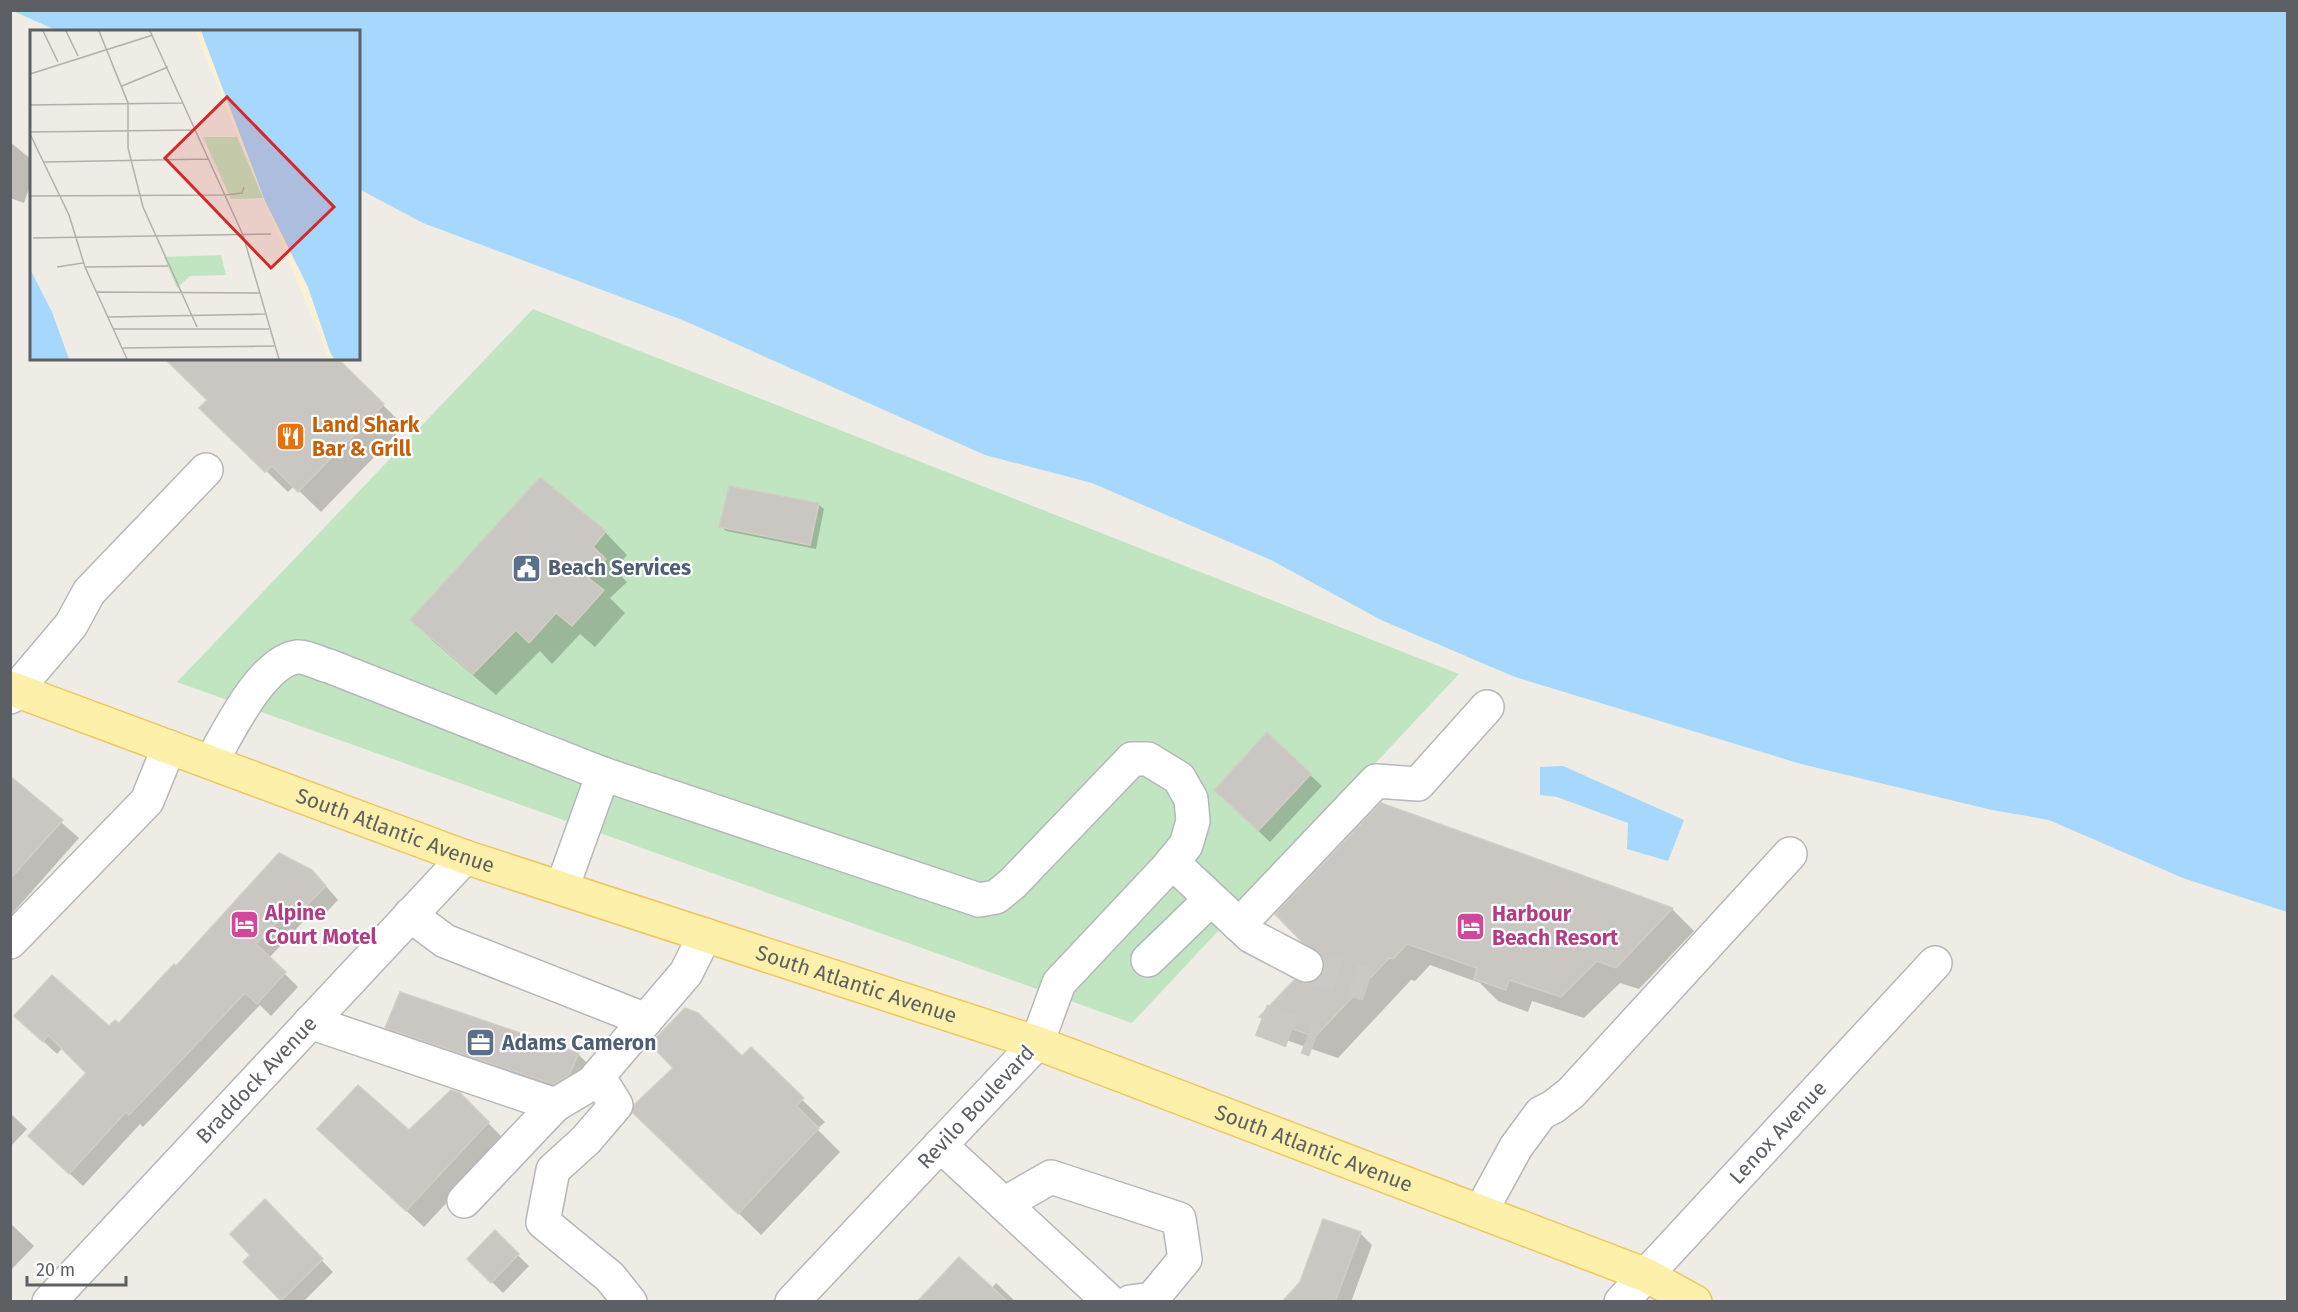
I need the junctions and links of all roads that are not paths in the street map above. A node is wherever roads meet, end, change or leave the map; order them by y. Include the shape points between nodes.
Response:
1 (206, 470) dead end
2 (12, 692) edge
3 (1487, 707) dead end
4 (169, 747) junction
5 (211, 762) junction
6 (603, 774) junction
7 (1790, 854) dead end
8 (465, 857) junction
9 (1172, 862) junction
10 (562, 888) junction
11 (1211, 899) junction
12 (410, 915) junction
13 (1239, 925) junction
14 (705, 934) junction
15 (10, 942) edge
16 (1148, 960) dead end
17 (1935, 963) dead end
18 (1306, 965) tunnel mouth
19 (646, 1020) junction
20 (310, 1022) junction
21 (1037, 1043) junction
22 (598, 1076) junction
23 (555, 1105) junction
24 (940, 1145) junction
25 (464, 1201) dead end
26 (1004, 1204) junction
27 (1481, 1211) junction
28 (1646, 1275) junction
29 (49, 1302) edge
30 (630, 1302) edge
31 (792, 1302) edge
32 (1110, 1302) edge
33 (1130, 1302) edge
34 (1621, 1302) edge
35 (1695, 1302) edge

1 - 2 street via 89,592 71,625
2 - 4 main road, South Atlantic Avenue
3 - 13 street via 1418,784 1376,781
4 - 5 main road, South Atlantic Avenue
4 - 15 street via 147,801
5 - 6 street via 255,689 276,666 298,657
5 - 8 main road, South Atlantic Avenue
6 - 9 street, Revilo Boulevard via 979,900 996,897 1012,884 1132,759 1148,759 1179,778 1191,799 1193,821 1186,845
6 - 10 street
7 - 27 street via 1571,1093 1542,1113 1516,1147
8 - 10 main road, South Atlantic Avenue
8 - 12 street, Braddock Avenue
9 - 11 street
9 - 21 street, Revilo Boulevard via 1059,984
10 - 14 main road, South Atlantic Avenue
11 - 13 street
11 - 16 street
12 - 19 street via 445,941
12 - 20 street, Braddock Avenue
13 - 18 street via 1251,936
14 - 19 street via 686,973
14 - 21 main road, South Atlantic Avenue
17 - 28 street, Lenox Avenue
19 - 22 street
20 - 23 street
20 - 29 street, Braddock Avenue
21 - 24 street, Revilo Boulevard
21 - 27 main road, South Atlantic Avenue
22 - 23 street
22 - 30 street via 616,1105 553,1170 543,1222 610,1277
23 - 25 street
24 - 26 street
24 - 31 street, Revilo Boulevard
26 - 32 street
26 - 33 street via 1051,1177 1179,1219 1185,1259 1152,1299
27 - 28 main road, South Atlantic Avenue
28 - 34 street, Lenox Avenue
28 - 35 main road, South Atlantic Avenue

